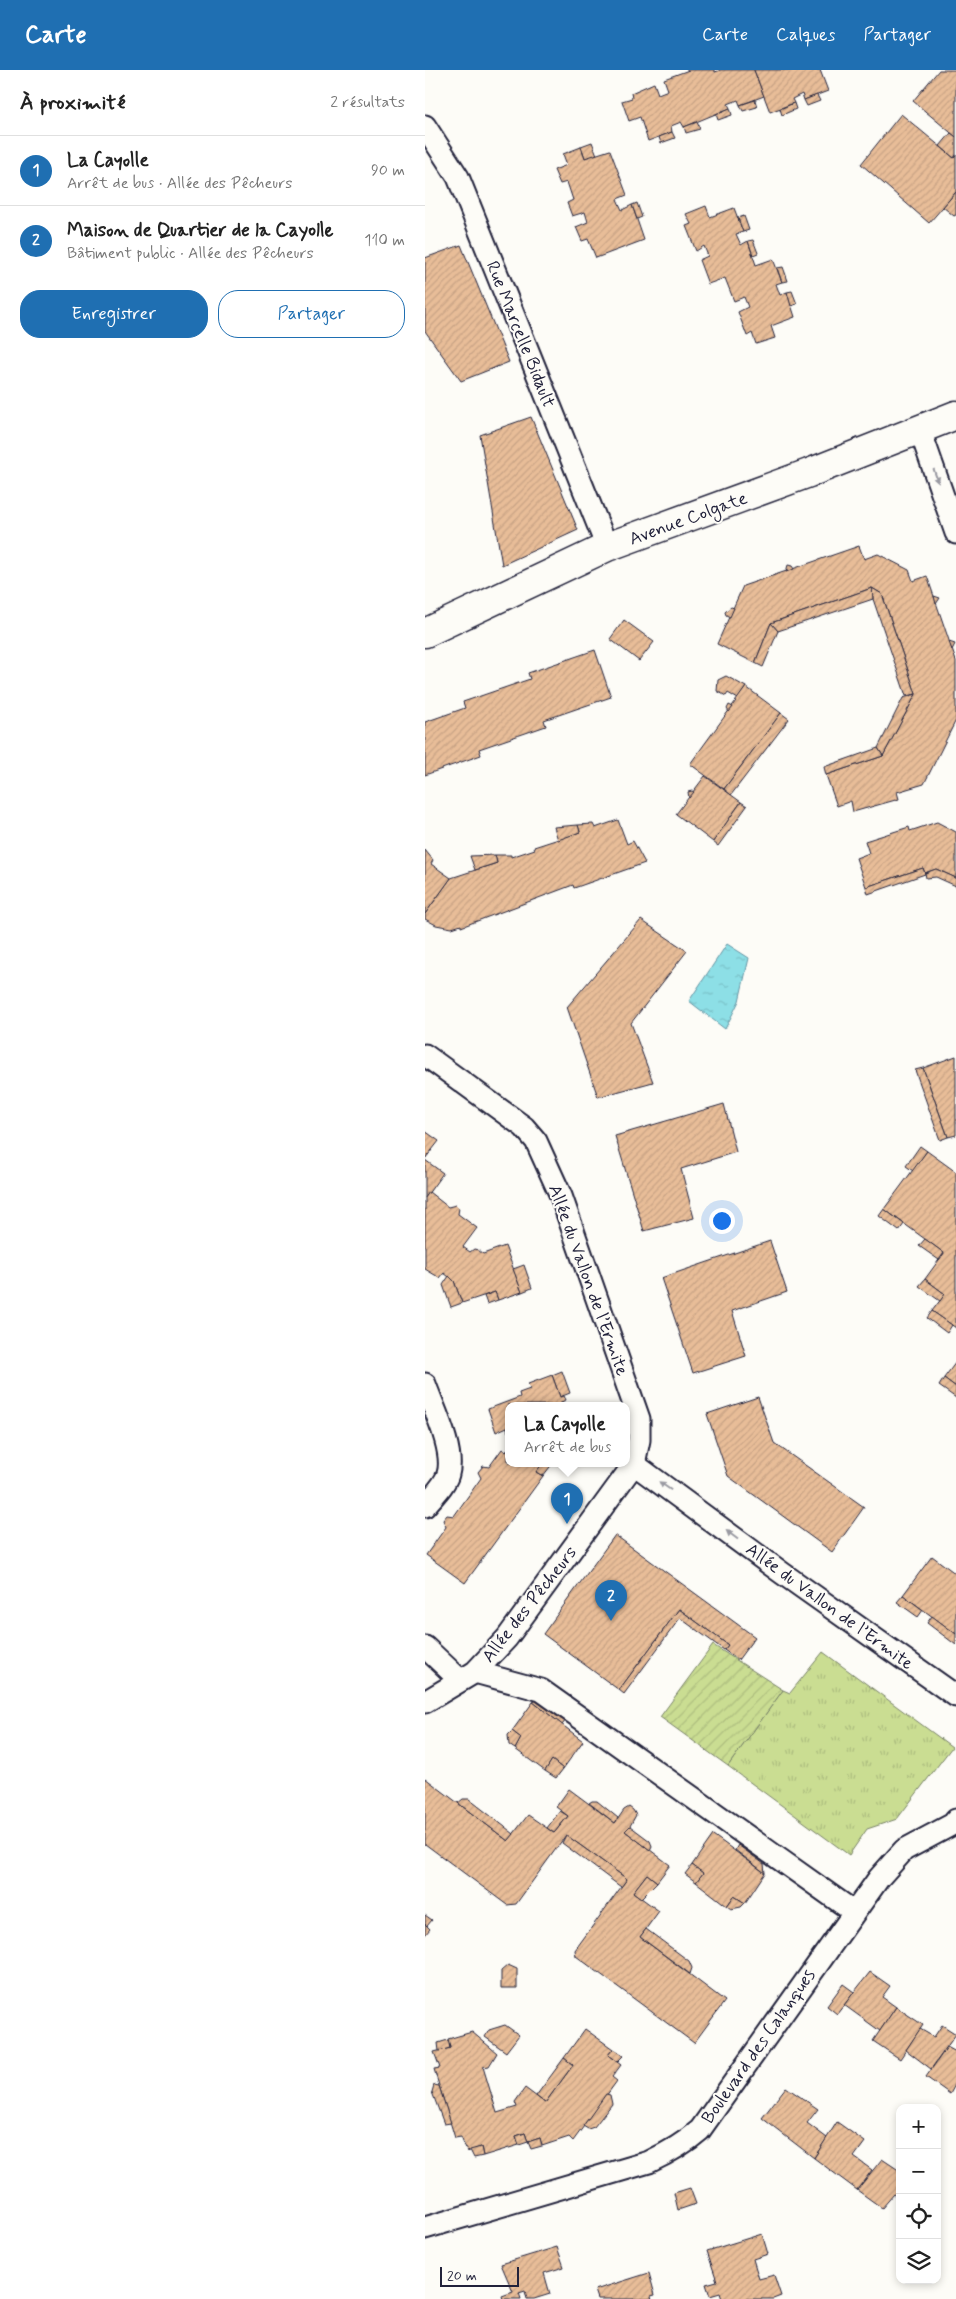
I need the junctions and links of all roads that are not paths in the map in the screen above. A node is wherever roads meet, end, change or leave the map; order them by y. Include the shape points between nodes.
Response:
1 (425, 126) edge
2 (956, 415) edge
3 (920, 430) junction
4 (956, 533) edge
5 (607, 547) junction
6 (425, 633) edge
7 (425, 1055) edge
8 (425, 1384) edge
9 (634, 1464) junction
10 (425, 1506) edge
11 (425, 1647) edge
12 (467, 1676) junction
13 (956, 1696) edge
14 (425, 1702) edge
15 (956, 1820) edge
16 (854, 1912) junction
17 (425, 2228) edge

1 - 5 street, Rue Marcelle Bidault via 459,177
2 - 3 street, Avenue Colgate
3 -> 4 street
3 - 5 street, Avenue Colgate
5 - 6 street, Avenue Colgate
7 - 9 street, Allée du Vallon de l’Ermite via 524,1127 544,1156 639,1419
8 - 10 street via 445,1439 449,1464 448,1476
9 - 12 street, Allée des Pêcheurs via 507,1638
13 -> 9 street, Allée du Vallon de l’Ermite
11 - 12 street
12 - 14 street, Allée des Pêcheurs
12 - 16 street via 541,1690
15 - 16 street, Boulevard des Calanques via 904,1850
16 - 17 street, Boulevard des Calanques via 700,2130 689,2139 649,2162

